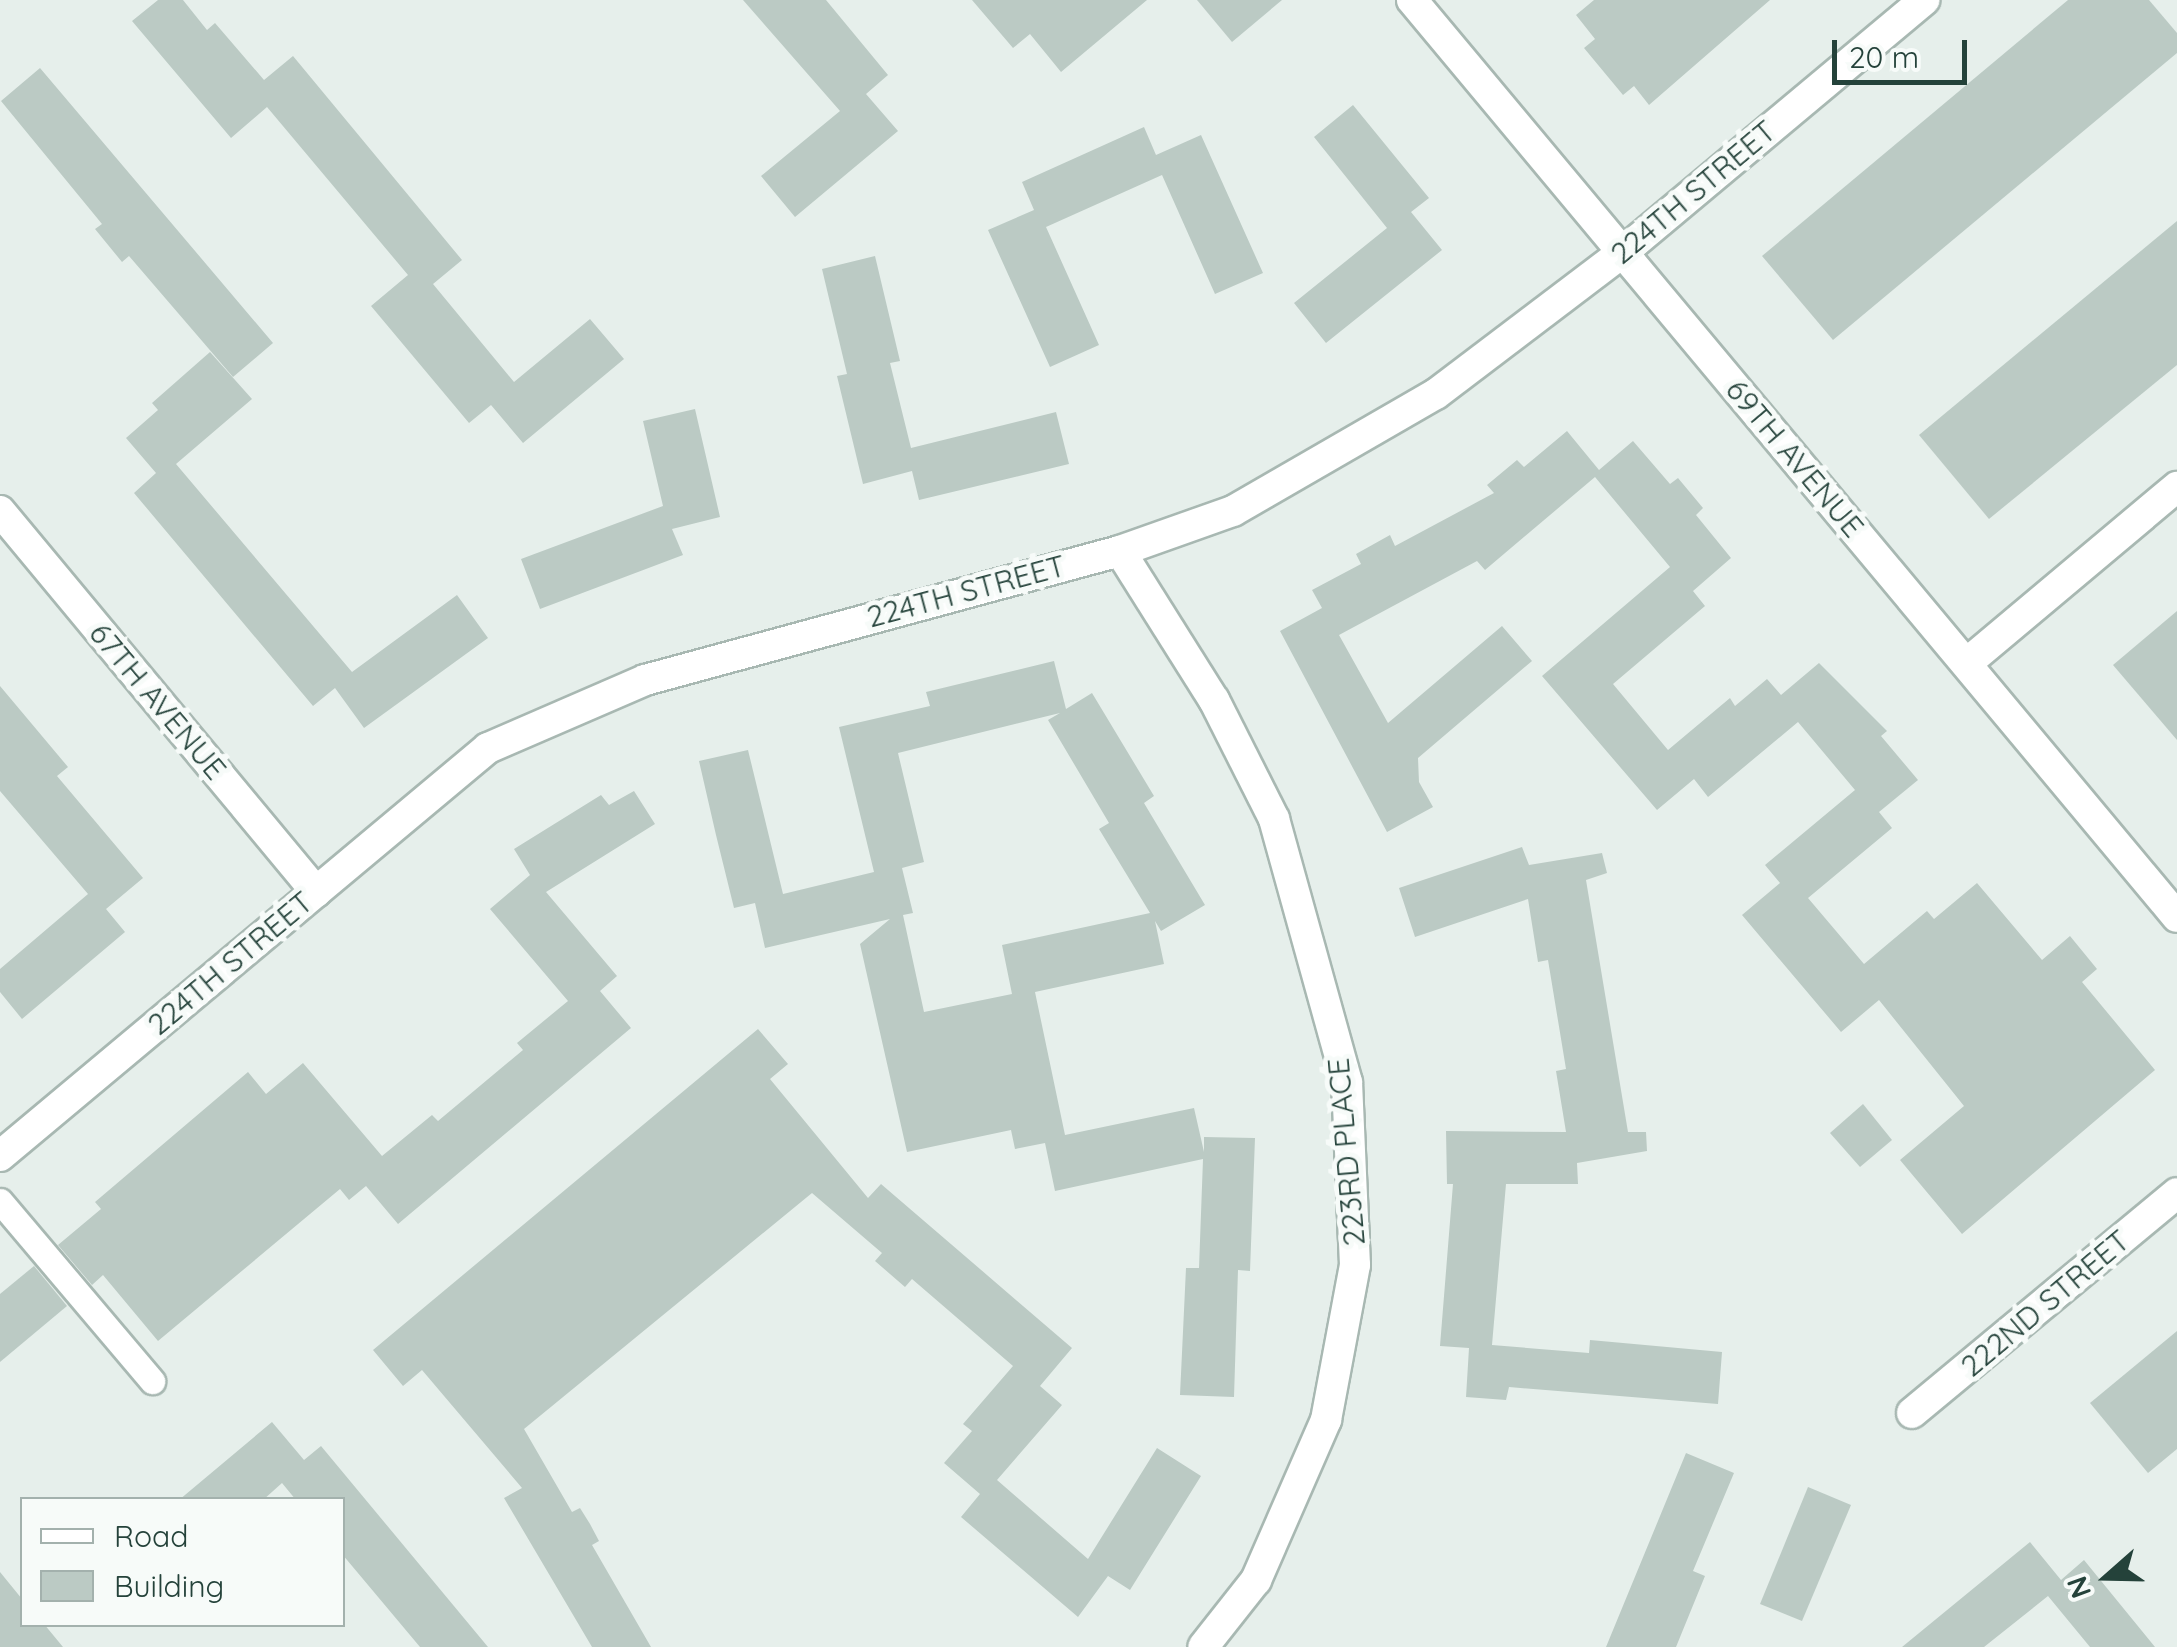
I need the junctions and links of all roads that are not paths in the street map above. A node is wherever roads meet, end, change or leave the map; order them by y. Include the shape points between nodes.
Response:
1 (1412, 0) edge
2 (1924, 0) edge
3 (1623, 252) junction
4 (2177, 487) edge
5 (0, 511) edge
6 (1120, 551) junction
7 (1967, 663) junction
8 (316, 892) junction
9 (2177, 917) edge
10 (0, 1156) edge
11 (2177, 1193) edge
12 (0, 1201) edge
13 (152, 1382) dead end
14 (1912, 1413) dead end
15 (1203, 1647) edge

1 - 3 street, 69TH AVENUE
2 - 3 street, 224TH STREET
3 - 6 street, 224TH STREET via 1436,394 1233,510
3 - 7 street, 69TH AVENUE
4 - 7 street
5 - 8 street, 67TH AVENUE
6 - 8 street, 224TH STREET via 634,685 488,748
6 - 15 street, 223RD PLACE via 1214,700 1274,819 1347,1082 1354,1265 1326,1420 1256,1580
7 - 9 street, 69TH AVENUE
8 - 10 street, 224TH STREET
11 - 14 street, 222ND STREET
12 - 13 lane

